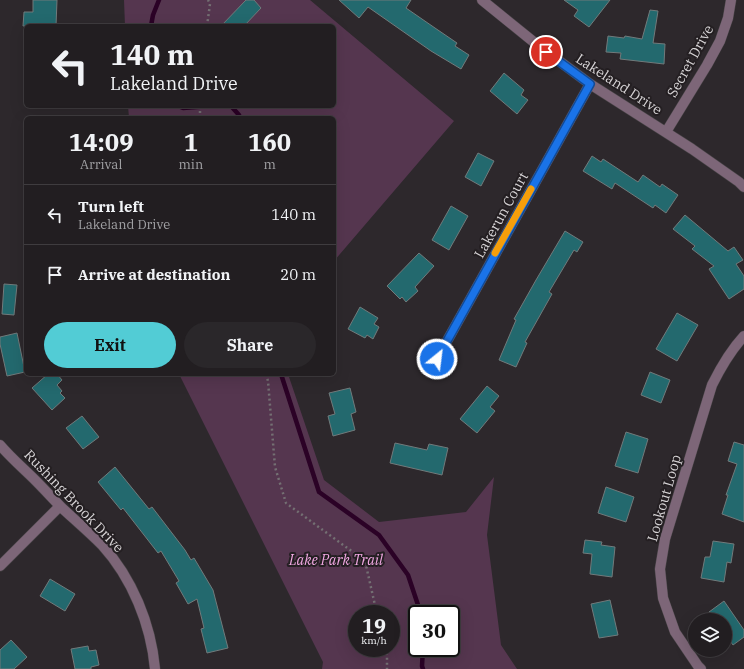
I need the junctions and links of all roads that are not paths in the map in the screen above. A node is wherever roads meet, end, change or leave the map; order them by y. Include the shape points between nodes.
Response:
1 (482, 0) edge
2 (731, 0) edge
3 (590, 84) junction
4 (666, 132) junction
5 (744, 187) edge
6 (744, 336) edge
7 (437, 359) dead end
8 (0, 445) edge
9 (60, 506) junction
10 (0, 566) edge
11 (155, 669) edge
12 (701, 669) edge

1 - 3 street, Lakeland Drive
2 - 4 street, Secret Drive via 720,41
3 - 4 street, Lakeland Drive
3 - 7 street, Lakerun Court
4 - 5 street, Lakeland Drive
6 - 12 street, Lookout Loop via 727,356 712,385 665,539 660,569 663,598 675,632
8 - 9 street, Rushing Brook Drive
9 - 10 street
9 - 11 street, Rushing Brook Drive via 102,546 130,585 144,617

